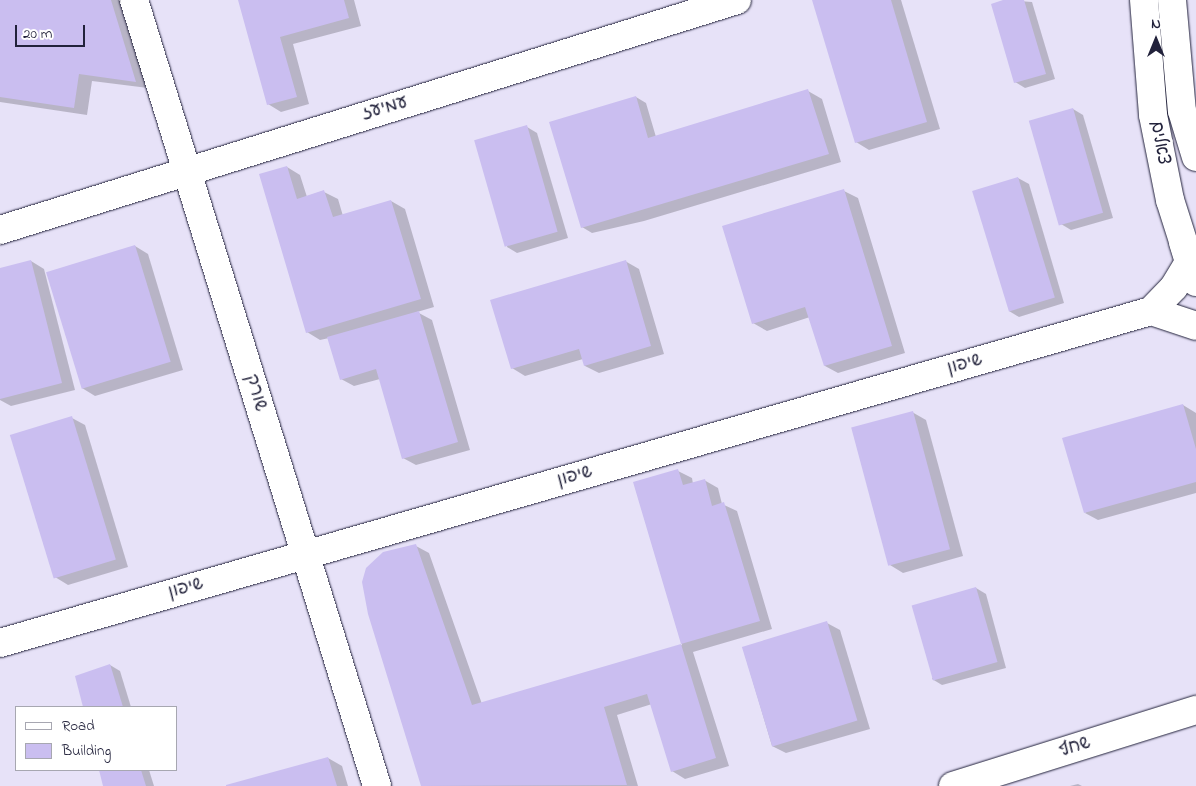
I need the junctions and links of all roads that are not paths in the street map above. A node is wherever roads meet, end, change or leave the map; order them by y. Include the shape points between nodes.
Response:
1 (134, 0) edge
2 (737, 0) edge
3 (1144, 0) edge
4 (1172, 0) edge
5 (1196, 157) edge
6 (186, 170) junction
7 (1170, 200) junction
8 (0, 230) edge
9 (1196, 282) edge
10 (1151, 311) junction
11 (1196, 326) edge
12 (305, 555) junction
13 (0, 643) edge
14 (1196, 710) edge
15 (377, 786) edge
16 (953, 786) edge

1 - 6 street, שורק
2 - 6 street, עמיעז
3 - 7 street, צאלים via 1153,115
4 - 5 street, צאלים via 1182,111
6 - 8 street, עמיעז
6 - 12 street, שורק
7 - 9 street, צאלים
7 - 10 street via 1188,262 1174,286
10 - 11 street
10 - 12 street, שיפון
12 - 13 street, שיפון
12 - 15 street, שורק
14 - 16 street, שחף

